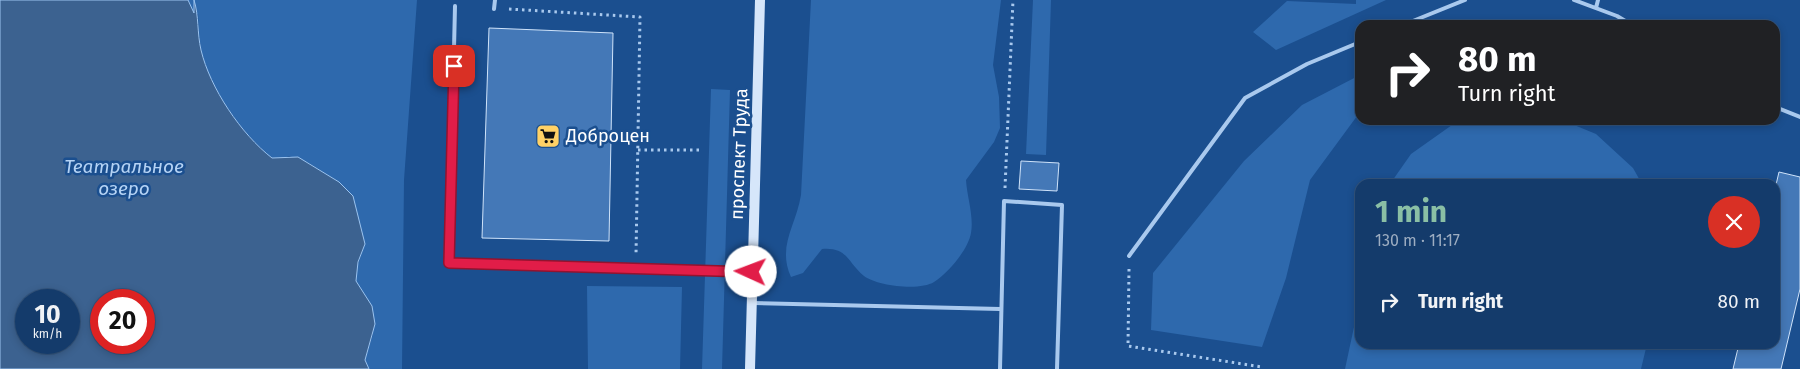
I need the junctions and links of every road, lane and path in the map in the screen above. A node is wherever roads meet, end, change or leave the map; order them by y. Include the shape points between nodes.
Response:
1 (495, 0) edge
2 (760, 0) edge
3 (1013, 0) edge
4 (1465, 0) edge
5 (1574, 0) edge
6 (1598, 0) edge
7 (455, 6) dead end
8 (1596, 8) junction
9 (494, 9) joint
10 (1415, 20) edge
11 (1624, 20) edge
12 (1355, 44) edge
13 (1780, 109) edge
14 (1800, 117) edge
15 (638, 150) junction
16 (700, 150) dead end
17 (1004, 202) junction
18 (1129, 256) joint
19 (636, 268) junction
20 (751, 272) junction
21 (752, 303) junction
22 (1000, 309) junction
23 (1262, 366) dead end
24 (750, 369) edge
25 (1000, 369) edge
26 (1057, 369) edge

1 - 9 lane
2 - 20 main road, проспект Труда
3 - 17 path
4 - 10 lane
5 - 8 lane
6 - 8 lane
7 - 19 lane via 449,263
8 - 11 lane
9 - 15 path via 640,18
12 - 18 lane via 1307,64 1245,98
13 - 14 lane
15 - 16 path
15 - 19 path
17 - 22 lane
17 - 26 lane via 1062,205
18 - 23 path via 1128,346
19 - 20 lane
20 - 21 main road, проспект Труда
21 - 22 lane
21 - 24 main road, проспект Труда
22 - 25 lane

